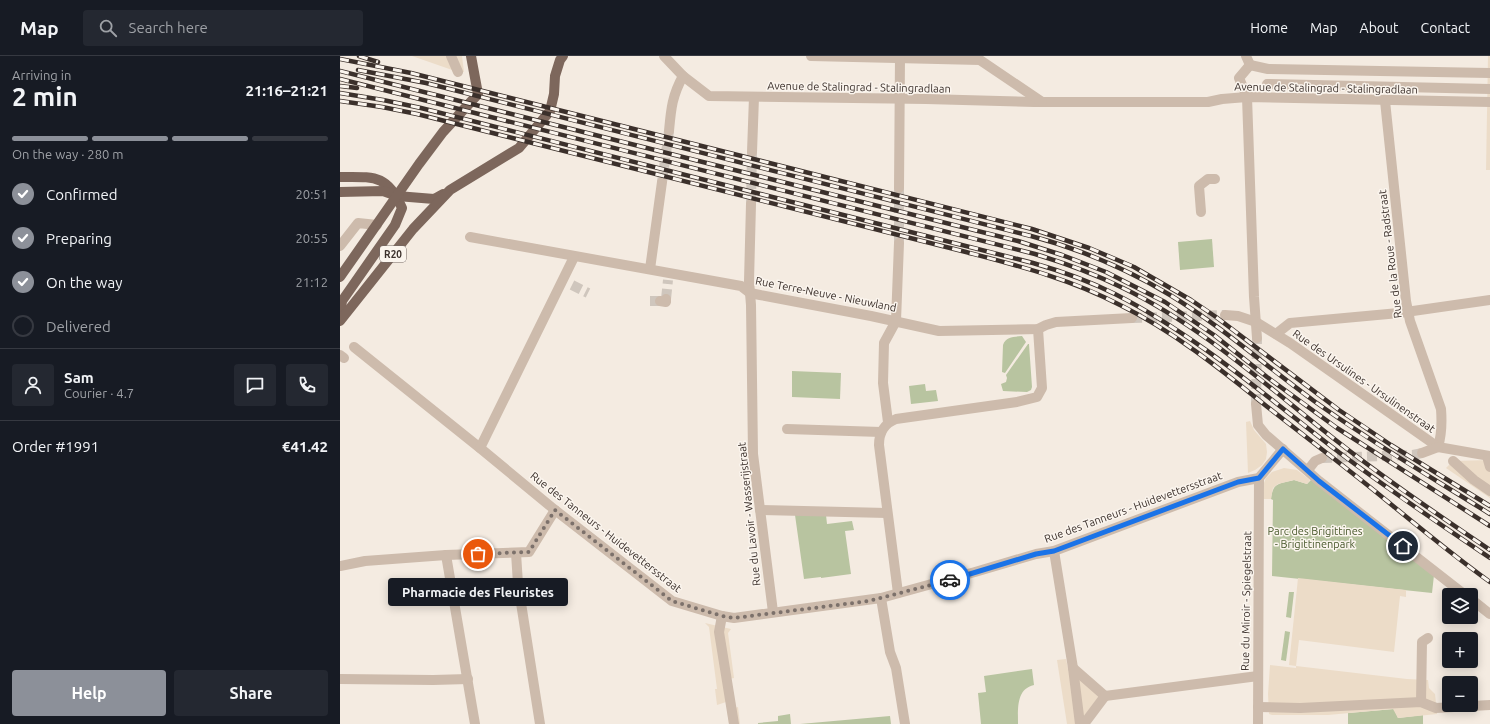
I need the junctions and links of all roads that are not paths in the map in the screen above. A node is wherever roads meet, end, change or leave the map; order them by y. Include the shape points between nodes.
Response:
1 (451, 56) edge
2 (471, 56) edge
3 (564, 56) edge
4 (664, 56) edge
5 (811, 56) edge
6 (900, 57) junction
7 (1248, 61) edge
8 (458, 72) dead end
9 (1490, 73) edge
10 (683, 76) junction
11 (1267, 84) dead end
12 (1490, 89) edge
13 (1247, 97) junction
14 (754, 98) junction
15 (899, 99) junction
16 (1385, 100) junction
17 (1042, 102) junction
18 (1490, 102) edge
19 (669, 131) tunnel mouth
20 (752, 152) tunnel mouth
21 (340, 177) edge
22 (1215, 178) dead end
23 (662, 182) tunnel mouth
24 (899, 188) tunnel mouth
25 (450, 190) junction
26 (340, 192) edge
27 (397, 196) junction
28 (751, 204) tunnel mouth
29 (1201, 212) dead end
30 (377, 225) junction
31 (470, 237) dead end
32 (342, 241) edge
33 (898, 243) tunnel mouth
34 (574, 257) junction
35 (650, 269) junction
36 (340, 277) edge
37 (562, 280) junction
38 (572, 284) tunnel mouth
39 (750, 293) junction
40 (1490, 300) edge
41 (1408, 311) junction
42 (1225, 315) tunnel mouth
43 (340, 316) edge
44 (1132, 318) tunnel mouth
45 (340, 321) edge
46 (896, 321) junction
47 (1256, 322) junction
48 (1038, 329) junction
49 (1276, 334) junction
50 (1257, 338) tunnel mouth
51 (354, 347) dead end
52 (1256, 404) tunnel mouth
53 (885, 426) junction
54 (788, 429) dead end
55 (1438, 447) junction
56 (480, 448) junction
57 (1283, 449) junction
58 (1422, 453) tunnel mouth
59 (1322, 458) tunnel mouth
60 (1453, 461) dead end
61 (1489, 461) edge
62 (1308, 470) junction
63 (1259, 478) junction
64 (1490, 491) edge
65 (555, 510) junction
66 (760, 510) junction
67 (887, 513) junction
68 (1054, 551) junction
69 (516, 553) junction
70 (446, 555) junction
71 (340, 566) edge
72 (1456, 588) edge
73 (898, 593) junction
74 (881, 598) junction
75 (1478, 605) edge
76 (773, 612) junction
77 (1490, 614) edge
78 (722, 616) junction
79 (1428, 638) dead end
80 (1073, 668) junction
81 (1258, 676) junction
82 (340, 679) edge
83 (468, 679) junction
84 (1105, 696) junction
85 (1421, 702) junction
86 (1490, 705) edge
87 (1258, 707) junction
88 (476, 724) edge
89 (540, 724) edge
90 (734, 724) edge
91 (905, 724) edge
92 (1080, 724) edge
93 (1084, 724) edge
94 (1258, 724) edge

1 - 8 street
2 - 27 main road, R20 via 478,94 443,132
3 - 25 main road, R20 via 560,60 555,76 550,111 519,148
4 - 10 street, Avenue de Stalingrad - Stalingradlaan
5 - 6 street
6 - 15 street
6 - 17 street via 980,60
7 - 9 street, Avenue de Stalingrad - Stalingradlaan via 1268,69
7 - 13 street, Avenue de Stalingrad - Stalingradlaan via 1240,78
10 - 14 street, Avenue de Stalingrad - Stalingradlaan via 709,96
10 - 19 street via 675,89
11 - 12 street
13 - 16 street, Avenue de Stalingrad - Stalingradlaan
13 - 17 street, Avenue de Stalingrad - Stalingradlaan via 1208,102
13 - 47 street
14 - 15 street, Avenue de Stalingrad - Stalingradlaan
14 - 20 street
15 - 17 street, Avenue de Stalingrad - Stalingradlaan
15 - 24 street
16 - 18 street, Avenue de Stalingrad - Stalingradlaan
16 - 41 street, Rue de la Roue - Radstraat
21 - 27 main road via 373,177 388,184
22 - 29 street via 1208,179 1199,186
23 - 35 street
25 - 27 main road via 434,199
25 - 45 main road, R20 via 413,229
26 - 27 main road via 383,191
27 - 30 main road, R20
27 - 43 main road, R20 via 402,208 395,225 342,301
28 - 39 street, Rue du Lavoir - Wasserijstraat
30 - 32 street via 358,223
30 - 36 main road, R20
31 - 34 street, Rue Terre-Neuve - Nieuwland
33 - 46 street
34 - 35 street, Rue Terre-Neuve - Nieuwland
34 - 37 street
35 - 39 street, Rue Terre-Neuve - Nieuwland via 741,286
37 - 38 street
37 - 56 street
39 - 46 street, Rue Terre-Neuve - Nieuwland
39 - 66 street, Rue du Lavoir - Wasserijstraat via 753,454
40 - 41 street
41 - 49 street via 1290,323
41 - 55 street, Rue de la Roue - Radstraat via 1441,409 1441,438
42 - 47 street
44 - 48 street, Rue Terre-Neuve - Nieuwland via 1056,322
46 - 48 street, Rue Terre-Neuve - Nieuwland via 939,331
46 - 53 street via 884,343
47 - 49 street
47 - 50 street
48 - 53 street via 1042,388 1037,397 902,418
49 - 55 street, Rue des Ursulines - Ursulinenstraat
51 - 56 street, Rue des Tanneurs - Huidevettersstraat
52 - 57 street via 1260,429
53 - 54 street
53 - 67 street via 879,445
55 - 58 street
55 - 61 street
56 - 65 street, Rue des Tanneurs - Huidevettersstraat
57 - 62 street
57 - 63 street
59 - 62 street via 1315,461
60 - 64 street
62 - 72 street
63 - 68 street, Rue des Tanneurs - Huidevettersstraat via 1238,482
63 - 81 street, Rue du Miroir - Spiegelstraat
65 - 69 street via 529,552
65 - 78 street, Rue des Tanneurs - Huidevettersstraat via 672,601
66 - 67 street
66 - 76 street, Rue du Lavoir - Wasserijstraat
67 - 73 street
68 - 73 street, Rue des Tanneurs - Huidevettersstraat
68 - 80 street
69 - 70 street
69 - 89 street via 518,584
70 - 71 street via 364,561
70 - 83 street
73 - 74 street, Rue des Tanneurs - Huidevettersstraat
74 - 76 street, Rue des Tanneurs - Huidevettersstraat
74 - 91 street
75 - 77 street
76 - 78 street, Rue des Tanneurs - Huidevettersstraat via 734,618
78 - 90 street via 720,632
79 - 85 street via 1422,642
80 - 84 street
80 - 92 street
81 - 84 street
81 - 87 street, Rue du Miroir - Spiegelstraat
82 - 83 street
83 - 88 street
84 - 93 street
85 - 86 street via 1436,708
85 - 87 street via 1300,708
87 - 94 street, Rue du Miroir - Spiegelstraat

